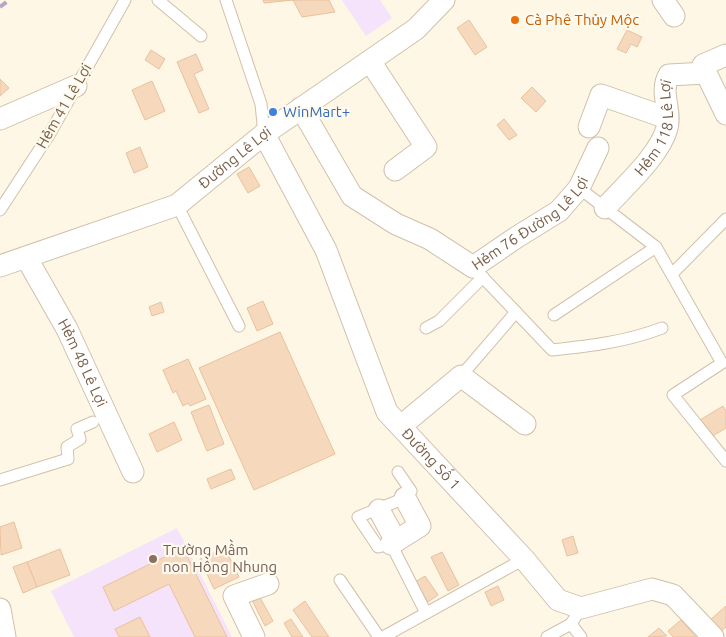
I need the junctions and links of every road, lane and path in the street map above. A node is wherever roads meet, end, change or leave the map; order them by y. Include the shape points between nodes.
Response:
1 (125, 0) edge
2 (158, 0) edge
3 (226, 0) edge
4 (444, 0) edge
5 (200, 36) dead end
6 (726, 55) edge
7 (370, 61) junction
8 (706, 73) junction
9 (76, 86) junction
10 (301, 108) junction
11 (726, 114) edge
12 (667, 118) junction
13 (0, 120) edge
14 (589, 127) dead end
15 (264, 134) junction
16 (598, 148) dead end
17 (395, 170) dead end
18 (579, 188) junction
19 (176, 205) junction
20 (605, 208) junction
21 (0, 210) edge
22 (726, 219) edge
23 (656, 247) junction
24 (26, 257) junction
25 (0, 266) edge
26 (478, 272) junction
27 (672, 274) junction
28 (516, 312) junction
29 (554, 315) dead end
30 (239, 326) dead end
31 (426, 328) dead end
32 (662, 328) dead end
33 (461, 376) junction
34 (93, 422) dead end
35 (525, 424) dead end
36 (401, 426) junction
37 (726, 461) edge
38 (133, 472) dead end
39 (398, 472) dead end
40 (0, 480) edge
41 (405, 498) junction
42 (379, 510) joint
43 (393, 542) junction
44 (524, 559) junction
45 (340, 580) dead end
46 (268, 584) dead end
47 (0, 608) edge
48 (426, 613) junction
49 (576, 616) junction
50 (5, 637) edge
51 (254, 637) edge
52 (381, 637) edge
53 (547, 637) edge
54 (580, 637) edge
55 (713, 637) edge

1 - 9 lane, Hẻm 41 Lê Lợi
2 - 5 lane
3 - 15 lane via 261,104
4 - 7 street, Đường Lê Lợi via 416,29
6 - 8 street via 703,65
7 - 10 street, Đường Lê Lợi
7 - 17 street via 426,147
8 - 11 street
8 - 12 street, Hẻm 118 Lê Lợi via 668,75 664,83
9 - 13 street via 7,114
9 - 21 lane, Hẻm 41 Lê Lợi via 49,135
10 - 15 street, Đường Lê Lợi
10 - 26 street, Hẻm 76 Đường Lê Lợi via 352,196 396,224 430,239
12 - 14 street via 601,95
12 - 20 street, Hẻm 118 Lê Lợi via 667,127 656,150
15 - 19 street, Đường Lê Lợi
15 - 36 street, Đường Số 1 via 326,250 386,412
16 - 18 street, Hẻm 76 Đường Lê Lợi
18 - 20 lane
18 - 26 street, Hẻm 76 Đường Lê Lợi via 559,211 516,236
19 - 24 street, Đường Lê Lợi
19 - 30 lane
20 - 23 lane
22 - 27 lane
23 - 27 lane
23 - 29 lane
24 - 25 street, Đường Lê Lợi
24 - 38 street, Hẻm 48 Lê Lợi via 67,329
26 - 28 lane
26 - 31 lane via 439,321
27 - 37 lane via 722,363 673,395
28 - 32 lane via 552,350 602,344
28 - 33 lane
33 - 35 street
33 - 36 street
34 - 40 lane via 77,429 80,439 67,447 68,459
36 - 44 street, Đường Số 1
39 - 41 lane via 411,491
41 - 42 lane
41 - 43 street via 420,526
42 - 43 street
43 - 48 lane
44 - 48 lane
44 - 49 street, Đường Số 1 via 558,600
45 - 52 lane
46 - 51 street via 234,596
47 - 50 street
48 - 52 lane
49 - 53 lane
49 - 54 lane
49 - 55 street via 652,589 673,595

